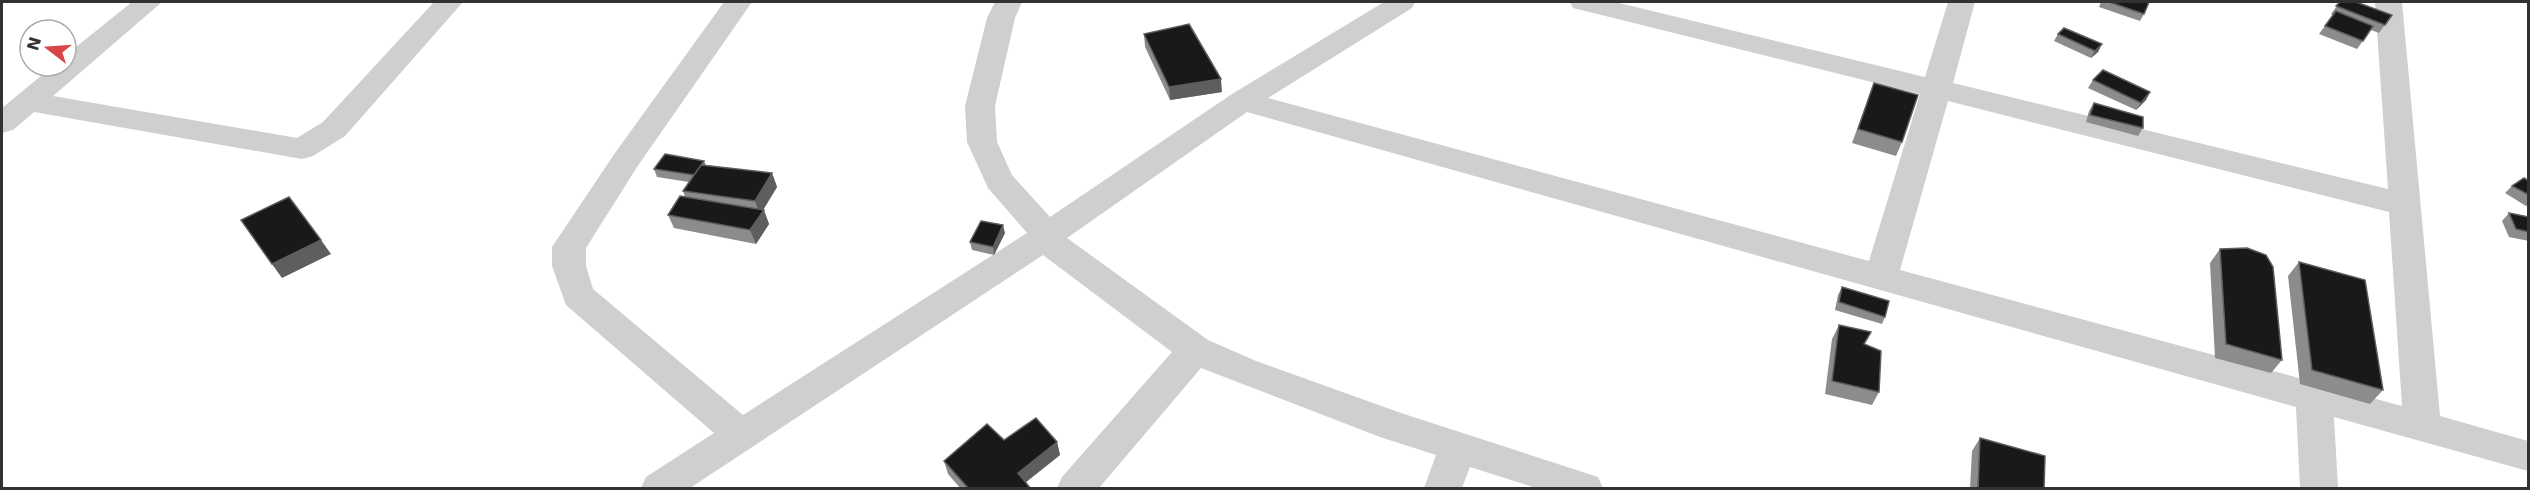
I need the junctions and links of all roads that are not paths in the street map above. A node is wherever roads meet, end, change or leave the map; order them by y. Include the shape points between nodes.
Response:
1 (148, 2) edge
2 (449, 2) edge
3 (738, 2) edge
4 (1008, 2) edge
5 (1402, 2) edge
6 (1583, 2) edge
7 (1962, 2) edge
8 (2389, 2) edge
9 (1936, 88) junction
10 (28, 101) junction
11 (1242, 101) junction
12 (2, 123) edge
13 (2404, 204) junction
14 (1045, 237) junction
15 (1881, 277) junction
16 (1195, 350) junction
17 (2314, 396) junction
18 (2422, 426) junction
19 (741, 435) junction
20 (1458, 447) junction
21 (2529, 456) edge
22 (660, 489) edge
23 (1076, 489) edge
24 (1443, 489) edge
25 (1584, 489) edge
26 (2319, 489) edge

1 - 10 street
2 - 10 street via 334,129 302,149
3 - 19 street via 569,247 569,266 578,296
4 - 14 street via 980,106 982,142 999,180
5 - 11 street
6 - 9 street
7 - 9 street
8 - 13 street
9 - 13 street
9 - 15 street
10 - 12 street
11 - 14 street
11 - 15 street
13 - 18 street
14 - 16 street
14 - 19 street
15 - 17 street
16 - 20 street via 1243,372
16 - 23 street
17 - 18 street
17 - 26 street
18 - 21 street
19 - 22 street
20 - 24 street
20 - 25 street

